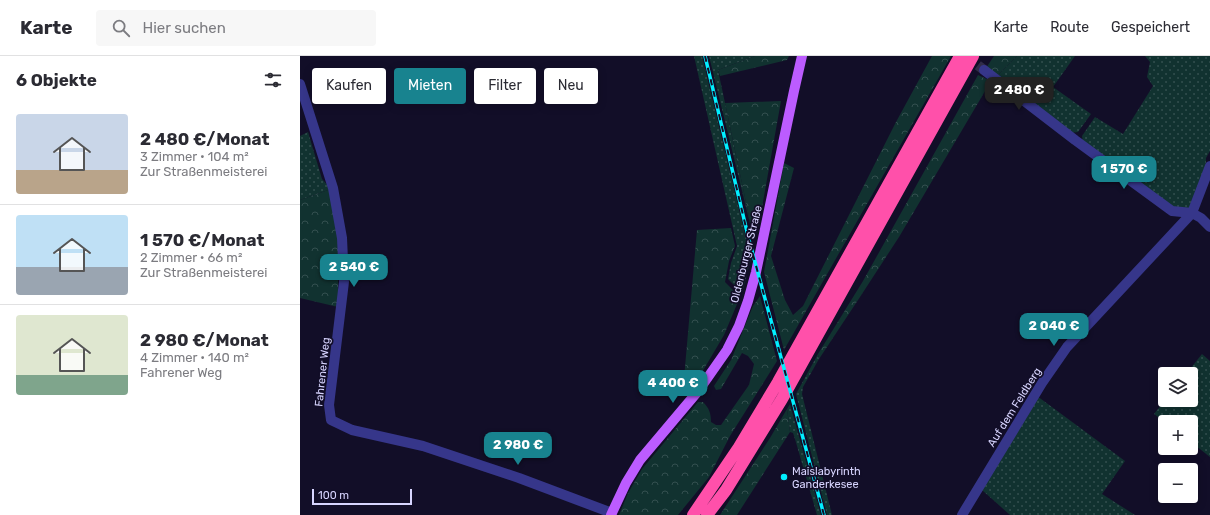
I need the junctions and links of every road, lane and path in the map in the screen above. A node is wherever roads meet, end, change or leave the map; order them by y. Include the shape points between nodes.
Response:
1 (802, 56) edge
2 (960, 56) edge
3 (973, 56) edge
4 (980, 56) edge
5 (984, 70) tunnel mouth
6 (963, 74) junction
7 (300, 84) edge
8 (1210, 166) edge
9 (1172, 212) junction
10 (1192, 213) junction
11 (1178, 227) junction
12 (1210, 227) edge
13 (612, 514) edge
14 (693, 515) edge
15 (707, 515) edge
16 (962, 515) edge

1 - 13 main road, Oldenburger Straße via 752,290 739,326 727,350 699,390 640,460
2 - 14 highway via 778,382 739,447
3 - 6 highway
4 - 6 highway
5 - 9 street
6 - 15 highway via 782,398 726,490
7 - 13 street, Fahrener Weg via 333,188 342,238 344,282 329,405 331,420 352,430 423,446 519,478
8 - 10 street, Auf dem Feldberg
9 - 10 street
9 - 11 street
10 - 11 street, Auf dem Feldberg
10 - 12 street
11 - 16 street, Auf dem Feldberg via 1067,347 1042,383

